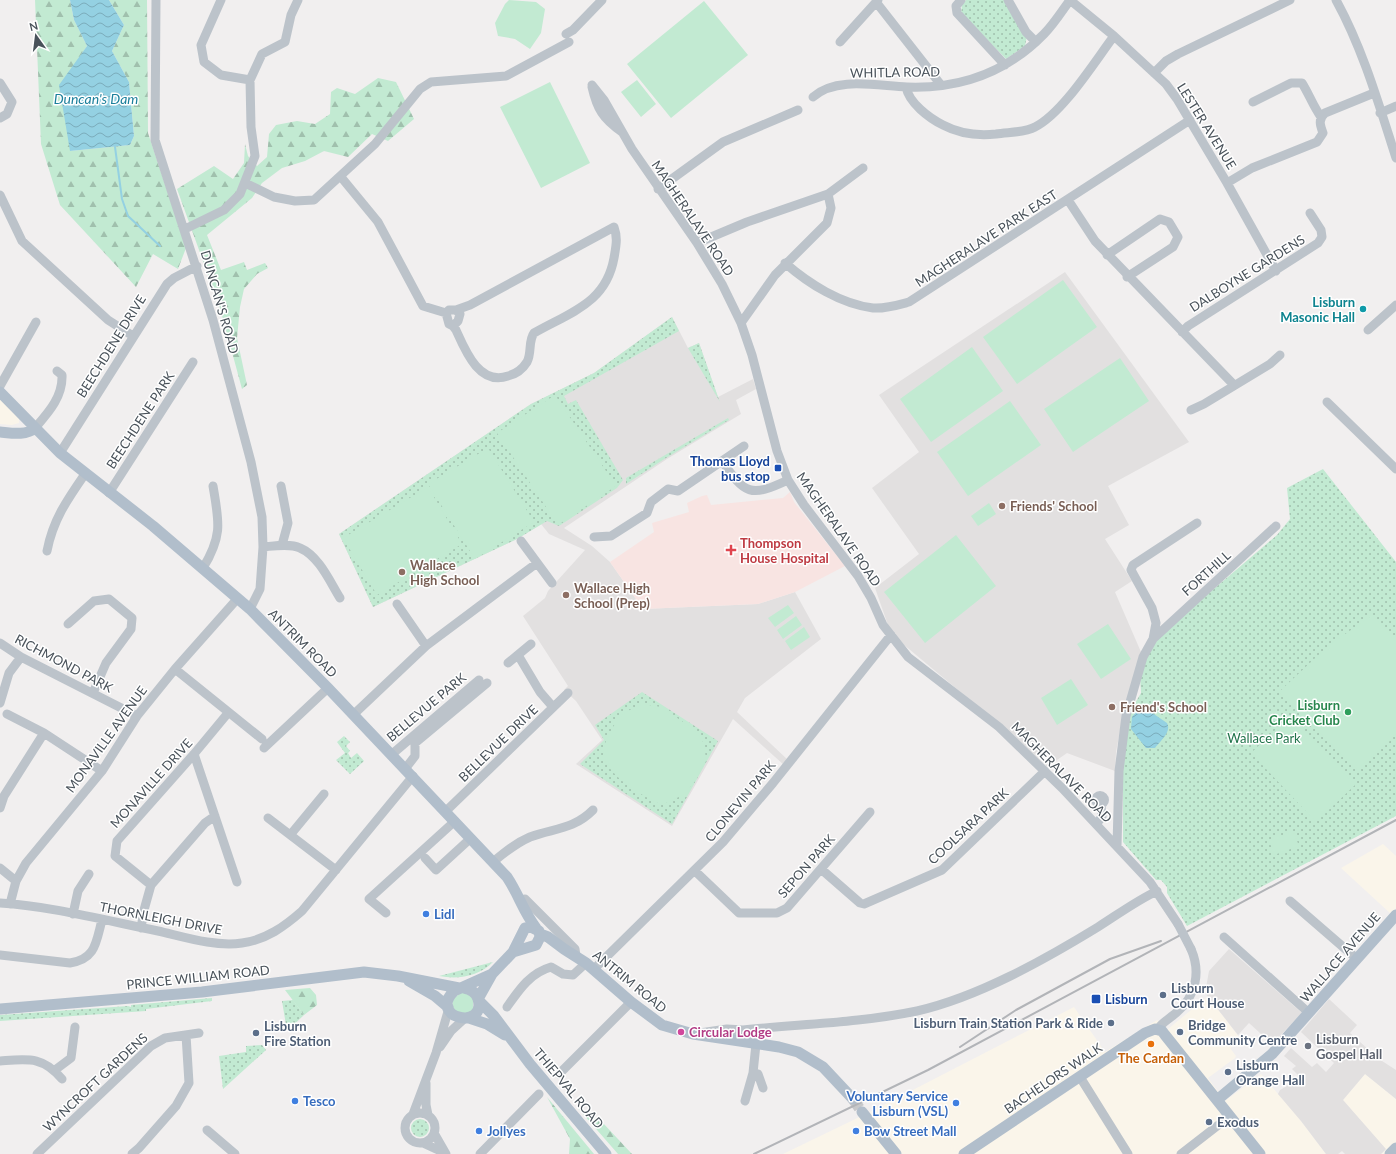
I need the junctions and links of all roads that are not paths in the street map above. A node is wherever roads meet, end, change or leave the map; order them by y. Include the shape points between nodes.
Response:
1 (156, 0) edge
2 (221, 0) edge
3 (298, 0) edge
4 (602, 0) edge
5 (961, 0) edge
6 (1008, 0) edge
7 (1070, 0) edge
8 (1290, 0) edge
9 (1336, 0) edge
10 (877, 1) edge
11 (1114, 36) junction
12 (840, 42) dead end
13 (1036, 42) junction
14 (1005, 65) junction
15 (1154, 73) junction
16 (250, 80) junction
17 (0, 83) edge
18 (941, 85) junction
19 (906, 87) junction
20 (1374, 93) junction
21 (813, 97) dead end
22 (1253, 102) dead end
23 (1396, 106) edge
24 (798, 110) dead end
25 (1380, 113) junction
26 (1321, 117) junction
27 (0, 118) edge
28 (1190, 120) junction
29 (622, 132) junction
30 (1396, 158) edge
31 (863, 168) dead end
32 (341, 177) junction
33 (245, 183) junction
34 (1227, 183) junction
35 (658, 189) junction
36 (828, 194) junction
37 (0, 195) edge
38 (1068, 200) junction
39 (1310, 213) dead end
40 (185, 229) junction
41 (697, 243) junction
42 (1107, 255) junction
43 (785, 263) junction
44 (197, 266) junction
45 (1276, 271) junction
46 (1127, 277) junction
47 (1396, 305) edge
48 (456, 310) junction
49 (446, 313) junction
50 (36, 322) dead end
51 (741, 323) junction
52 (453, 326) junction
53 (1368, 330) dead end
54 (1182, 332) junction
55 (133, 336) junction
56 (1280, 355) dead end
57 (193, 362) dead end
58 (57, 371) dead end
59 (1234, 385) junction
60 (0, 386) edge
61 (0, 392) edge
62 (1327, 402) dead end
63 (1191, 410) dead end
64 (35, 428) junction
65 (0, 432) edge
66 (744, 446) dead end
67 (60, 453) junction
68 (722, 461) junction
69 (1394, 464) edge
70 (85, 474) junction
71 (788, 480) junction
72 (213, 486) dead end
73 (281, 486) dead end
74 (109, 493) junction
75 (1197, 523) dead end
76 (1276, 526) dead end
77 (521, 541) dead end
78 (282, 545) junction
79 (263, 547) junction
80 (602, 547) dead end
81 (47, 551) dead end
82 (537, 563) junction
83 (203, 568) junction
84 (552, 583) dead end
85 (238, 598) junction
86 (340, 598) dead end
87 (397, 604) dead end
88 (250, 609) junction
89 (68, 624) dead end
90 (891, 635) junction
91 (1153, 639) junction
92 (0, 643) edge
93 (531, 644) dead end
94 (426, 646) junction
95 (518, 655) junction
96 (20, 657) junction
97 (508, 663) dead end
98 (174, 669) junction
99 (483, 681) joint
100 (328, 688) junction
101 (93, 693) junction
102 (568, 693) dead end
103 (0, 703) edge
104 (553, 707) junction
105 (228, 713) junction
106 (7, 714) dead end
107 (353, 715) junction
108 (137, 716) junction
109 (44, 733) junction
110 (194, 754) junction
111 (391, 755) junction
112 (102, 771) junction
113 (1045, 771) junction
114 (409, 773) junction
115 (324, 794) dead end
116 (1101, 804) dead end
117 (0, 808) edge
118 (593, 810) dead end
119 (446, 811) junction
120 (870, 812) dead end
121 (215, 816) junction
122 (268, 818) dead end
123 (455, 821) junction
124 (1096, 824) junction
125 (291, 834) junction
126 (471, 838) junction
127 (1117, 846) junction
128 (425, 858) dead end
129 (494, 862) junction
130 (0, 868) edge
131 (821, 869) junction
132 (336, 870) junction
133 (695, 871) junction
134 (89, 874) dead end
135 (16, 881) junction
136 (237, 882) dead end
137 (151, 885) junction
138 (1157, 891) junction
139 (1290, 901) dead end
140 (0, 903) edge
141 (523, 903) junction
142 (10, 904) junction
143 (386, 912) dead end
144 (73, 914) junction
145 (1396, 915) edge
146 (102, 920) junction
147 (548, 922) junction
148 (141, 928) junction
149 (538, 931) junction
150 (521, 935) junction
151 (1224, 937) dead end
152 (532, 946) junction
153 (564, 949) junction
154 (513, 952) junction
155 (0, 955) edge
156 (576, 956) junction
157 (1357, 959) junction
158 (590, 966) junction
159 (492, 974) junction
160 (398, 976) junction
161 (461, 988) junction
162 (478, 1000) junction
163 (631, 1002) junction
164 (448, 1007) junction
165 (507, 1007) dead end
166 (0, 1009) edge
167 (1309, 1013) junction
168 (466, 1018) junction
169 (75, 1028) dead end
170 (743, 1030) junction
171 (1158, 1030) junction
172 (199, 1034) dead end
173 (693, 1034) junction
174 (186, 1035) junction
175 (510, 1039) junction
176 (735, 1040) junction
177 (756, 1044) junction
178 (436, 1053) junction
179 (0, 1061) edge
180 (55, 1070) junction
181 (753, 1073) junction
182 (559, 1074) dead end
183 (427, 1075) junction
184 (1080, 1077) junction
185 (62, 1079) dead end
186 (763, 1088) dead end
187 (540, 1094) dead end
188 (853, 1099) tunnel mouth
189 (1217, 1100) junction
190 (745, 1101) dead end
191 (862, 1112) tunnel mouth
192 (413, 1114) junction
193 (428, 1115) junction
194 (1230, 1116) junction
195 (207, 1130) dead end
196 (434, 1133) junction
197 (423, 1143) junction
198 (1396, 1148) edge
199 (446, 1153) edge
200 (37, 1154) edge
201 (132, 1154) edge
202 (235, 1154) edge
203 (480, 1154) edge
204 (606, 1154) edge
205 (896, 1154) edge
206 (964, 1154) edge
207 (1128, 1154) edge
208 (1181, 1154) edge
209 (1260, 1154) edge
210 (1390, 1154) edge

1 - 40 street, DUNCAN'S ROAD via 154,131
2 - 16 street via 201,45 204,62 221,75
3 - 16 street via 291,15 285,42 262,54
4 - 32 street via 567,38 506,76 431,82 420,88 375,144
5 - 14 street via 956,6 957,13
6 - 13 street via 1026,32
7 - 11 street, LESTER AVENUE
7 - 13 street, WHITLA ROAD
8 - 15 street via 1166,60
9 - 20 street via 1350,28
10 - 12 street
10 - 18 street
11 - 15 street, LESTER AVENUE
11 - 19 street via 1053,114 1026,130 980,135 955,130 927,115 912,100
13 - 14 street, WHITLA ROAD
14 - 18 street, WHITLA ROAD via 988,74
15 - 28 street, LESTER AVENUE via 1177,99
16 - 33 street via 251,127 255,156
17 - 27 street via 12,102 7,114
18 - 19 street, WHITLA ROAD
19 - 21 street, WHITLA ROAD via 860,84 826,88
20 - 25 street
20 - 26 street via 1332,109
22 - 26 street via 1291,83 1302,83
23 - 25 street
24 - 35 street via 723,142
25 - 30 street
26 - 34 street via 1323,133 1317,142 1252,168
28 - 34 street, LESTER AVENUE
28 - 38 street, MAGHERALAVE PARK EAST
29 - 29 street, MAGHERALAVE ROAD via 607,122 596,105 592,85 608,98 619,115
29 - 35 street, MAGHERALAVE ROAD
31 - 36 street
32 - 33 street via 314,200 295,201 274,197
32 - 49 street via 378,222 423,306
33 - 40 street via 240,194 224,210
34 - 45 street, LESTER AVENUE
35 - 41 street, MAGHERALAVE ROAD
36 - 41 street via 747,222
36 - 43 street via 831,208 827,223
37 - 55 street via 22,242 108,320
38 - 42 street
38 - 43 street, MAGHERALAVE PARK EAST via 923,295 899,305 873,308 834,296 802,277
39 - 45 street, DALBOYNE GARDENS via 1321,230 1322,237 1318,244
40 - 44 street, DUNCAN'S ROAD
41 - 51 street, MAGHERALAVE ROAD via 722,284
42 - 46 street
42 - 46 street via 1156,221 1160,219 1169,222 1178,237 1173,247
43 - 51 street
44 - 55 street, BEECHDENE DRIVE via 167,284
44 - 79 street, DUNCAN'S ROAD via 251,462 264,528
45 - 54 street, DALBOYNE GARDENS
46 - 54 street
47 - 53 street
48 - 49 street via 449,310
48 - 52 street via 459,311 460,318
48 - 52 street via 470,305 614,227 617,243 611,274 605,286 580,307 534,333 531,337 528,360 517,373 504,378 488,376 470,360
49 - 52 street via 449,324
50 - 60 street
51 - 71 street, MAGHERALAVE ROAD via 777,451
54 - 59 street
55 - 67 street, BEECHDENE DRIVE
56 - 59 street via 1270,364
57 - 74 street, BEECHDENE PARK
58 - 64 street via 62,375 59,393 52,408
59 - 63 street
61 - 64 main road, ANTRIM ROAD
62 - 69 street
64 - 65 main road via 23,433
64 - 67 main road, ANTRIM ROAD
66 - 68 street
67 - 70 main road, ANTRIM ROAD
68 - 71 street via 738,484 747,489 767,489
68 - 80 street via 678,490 668,490 651,502 648,513 611,536 598,538
70 - 74 main road, ANTRIM ROAD
70 - 81 street via 51,531
71 - 90 street, MAGHERALAVE ROAD via 858,576 883,625
72 - 83 street via 219,520 212,553
73 - 78 street via 288,523
74 - 83 main road, ANTRIM ROAD
75 - 91 street, FORTHILL via 1133,565 1131,570 1152,608 1156,623
76 - 91 street, FORTHILL
77 - 82 street
78 - 79 street
78 - 86 street via 300,547 315,558
79 - 88 street, DUNCAN'S ROAD via 260,589
82 - 84 street
82 - 94 street
83 - 85 main road, ANTRIM ROAD
85 - 88 main road, ANTRIM ROAD
85 - 98 street, MONAVILLE AVENUE
87 - 94 street
88 - 100 main road, ANTRIM ROAD
89 - 101 street via 94,602 109,599 132,618 131,629 106,663
90 - 113 street, MAGHERALAVE ROAD via 912,660 999,727
90 - 133 street, CLONEVIN PARK via 773,783
91 - 127 street, FORTHILL via 1143,657 1126,716 1119,771
92 - 96 street, RICHMOND PARK
93 - 95 street
94 - 107 street
95 - 97 street
95 - 104 street via 540,692
96 - 101 street, RICHMOND PARK
96 - 103 street via 9,673
98 - 105 street
98 - 108 street, MONAVILLE AVENUE
99 - 111 street, BELLEVUE PARK
99 - 114 street, THORNLEIGH DRIVE via 415,743 415,756
100 - 105 street via 263,743
100 - 107 main road, ANTRIM ROAD
101 - 108 street, RICHMOND PARK
102 - 104 street, BELLEVUE DRIVE
104 - 119 street, BELLEVUE DRIVE
105 - 110 street, MONAVILLE DRIVE
106 - 109 street
107 - 111 main road, ANTRIM ROAD
108 - 112 street, MONAVILLE AVENUE
109 - 112 street
109 - 117 street via 4,796
110 - 121 street
110 - 137 street, MONAVILLE DRIVE via 117,841 115,856
111 - 114 main road, ANTRIM ROAD
112 - 135 street, MONAVILLE AVENUE via 26,863
113 - 124 street, MAGHERALAVE ROAD
113 - 131 street, COOLSARA PARK via 938,874 864,904
114 - 119 main road, ANTRIM ROAD
114 - 132 street, THORNLEIGH DRIVE
115 - 125 street
116 - 124 street via 1102,817
118 - 129 street via 572,826 548,831 512,846
119 - 123 main road, ANTRIM ROAD
120 - 131 street, SEPON PARK
121 - 136 street
121 - 137 street via 205,823
122 - 125 street
123 - 126 main road, ANTRIM ROAD
123 - 143 street via 370,898
124 - 127 street, MAGHERALAVE ROAD
125 - 132 street
126 - 128 street via 436,870
126 - 129 main road, ANTRIM ROAD
127 - 138 street, MAGHERALAVE ROAD
129 - 141 main road, ANTRIM ROAD
130 - 135 street
131 - 133 street, SEPON PARK via 787,908 777,913 744,915
132 - 148 street, THORNLEIGH DRIVE via 302,911 286,925 264,938 241,944 207,942
133 - 158 street, CLONEVIN PARK
134 - 144 street via 78,891
135 - 142 street, MONAVILLE AVENUE
137 - 148 street
138 - 170 street via 1046,958 946,1002 872,1018
138 - 171 street, MAGHERALAVE ROAD, bridge via 1195,957 1197,975 1193,992 1185,1005
139 - 157 street
140 - 142 street, THORNLEIGH DRIVE
141 - 147 street
141 - 149 main road, ANTRIM ROAD
141 - 150 main road, ANTRIM ROAD
142 - 144 street, THORNLEIGH DRIVE
144 - 146 street, THORNLEIGH DRIVE
145 - 157 main road, WALLACE AVENUE
146 - 148 street, THORNLEIGH DRIVE
146 - 155 street via 94,948 81,962
147 - 149 street
147 - 156 street via 575,949
149 - 150 main road via 528,927
149 - 152 main road via 540,940
149 - 153 main road, ANTRIM ROAD
150 - 152 main road via 524,944
150 - 154 main road
151 - 167 street
152 - 153 main road, ANTRIM ROAD
152 - 154 main road
153 - 156 main road, ANTRIM ROAD
154 - 159 main road
156 - 158 main road, ANTRIM ROAD
157 - 167 main road, WALLACE AVENUE
158 - 163 main road, ANTRIM ROAD
158 - 165 street, CLONEVIN PARK via 573,975 563,974 551,967 543,970 525,982
159 - 161 main road
159 - 162 main road
160 - 161 main road, PRINCE WILLIAM ROAD
160 - 164 main road, PRINCE WILLIAM ROAD via 435,996
160 - 166 main road, PRINCE WILLIAM ROAD via 364,972 202,992
161 - 162 main road via 473,991
161 - 164 main road via 451,994
162 - 168 main road via 476,1012
162 - 175 main road, THIEPVAL ROAD via 494,1016
163 - 173 main road, ANTRIM ROAD via 662,1025
163 - 182 street
164 - 168 main road via 454,1016
164 - 178 street
167 - 189 main road, WALLACE AVENUE via 1272,1054
168 - 175 main road, THIEPVAL ROAD via 487,1024
168 - 178 street via 451,1031
169 - 180 street via 71,1058
170 - 173 street via 727,1029
170 - 176 street via 738,1032
171 - 184 main road, BACHELORS WALK via 1145,1033
171 - 189 main road via 1165,1035
172 - 174 street, WYNCROFT GARDENS
173 - 176 main road, ANTRIM ROAD
174 - 200 street, WYNCROFT GARDENS via 165,1038 151,1046
174 - 201 street via 189,1083 176,1106
175 - 204 main road, THIEPVAL ROAD
176 - 177 main road, ANTRIM ROAD
177 - 181 street
177 - 188 main road, ANTRIM ROAD via 780,1047 810,1058 828,1072
178 - 183 street
179 - 180 street via 40,1061
180 - 185 street
181 - 186 street via 758,1074
181 - 190 street
183 - 192 street
183 - 193 street
184 - 206 main road, BACHELORS WALK
184 - 207 street
187 - 203 street
189 - 194 main road
191 - 205 main road
192 - 193 street
192 - 197 street via 406,1121 405,1131 414,1142
193 - 196 street via 433,1122
194 - 208 street
194 - 209 main road
195 - 202 street
196 - 197 street
196 - 199 street
197 - 199 street
198 - 210 main road

